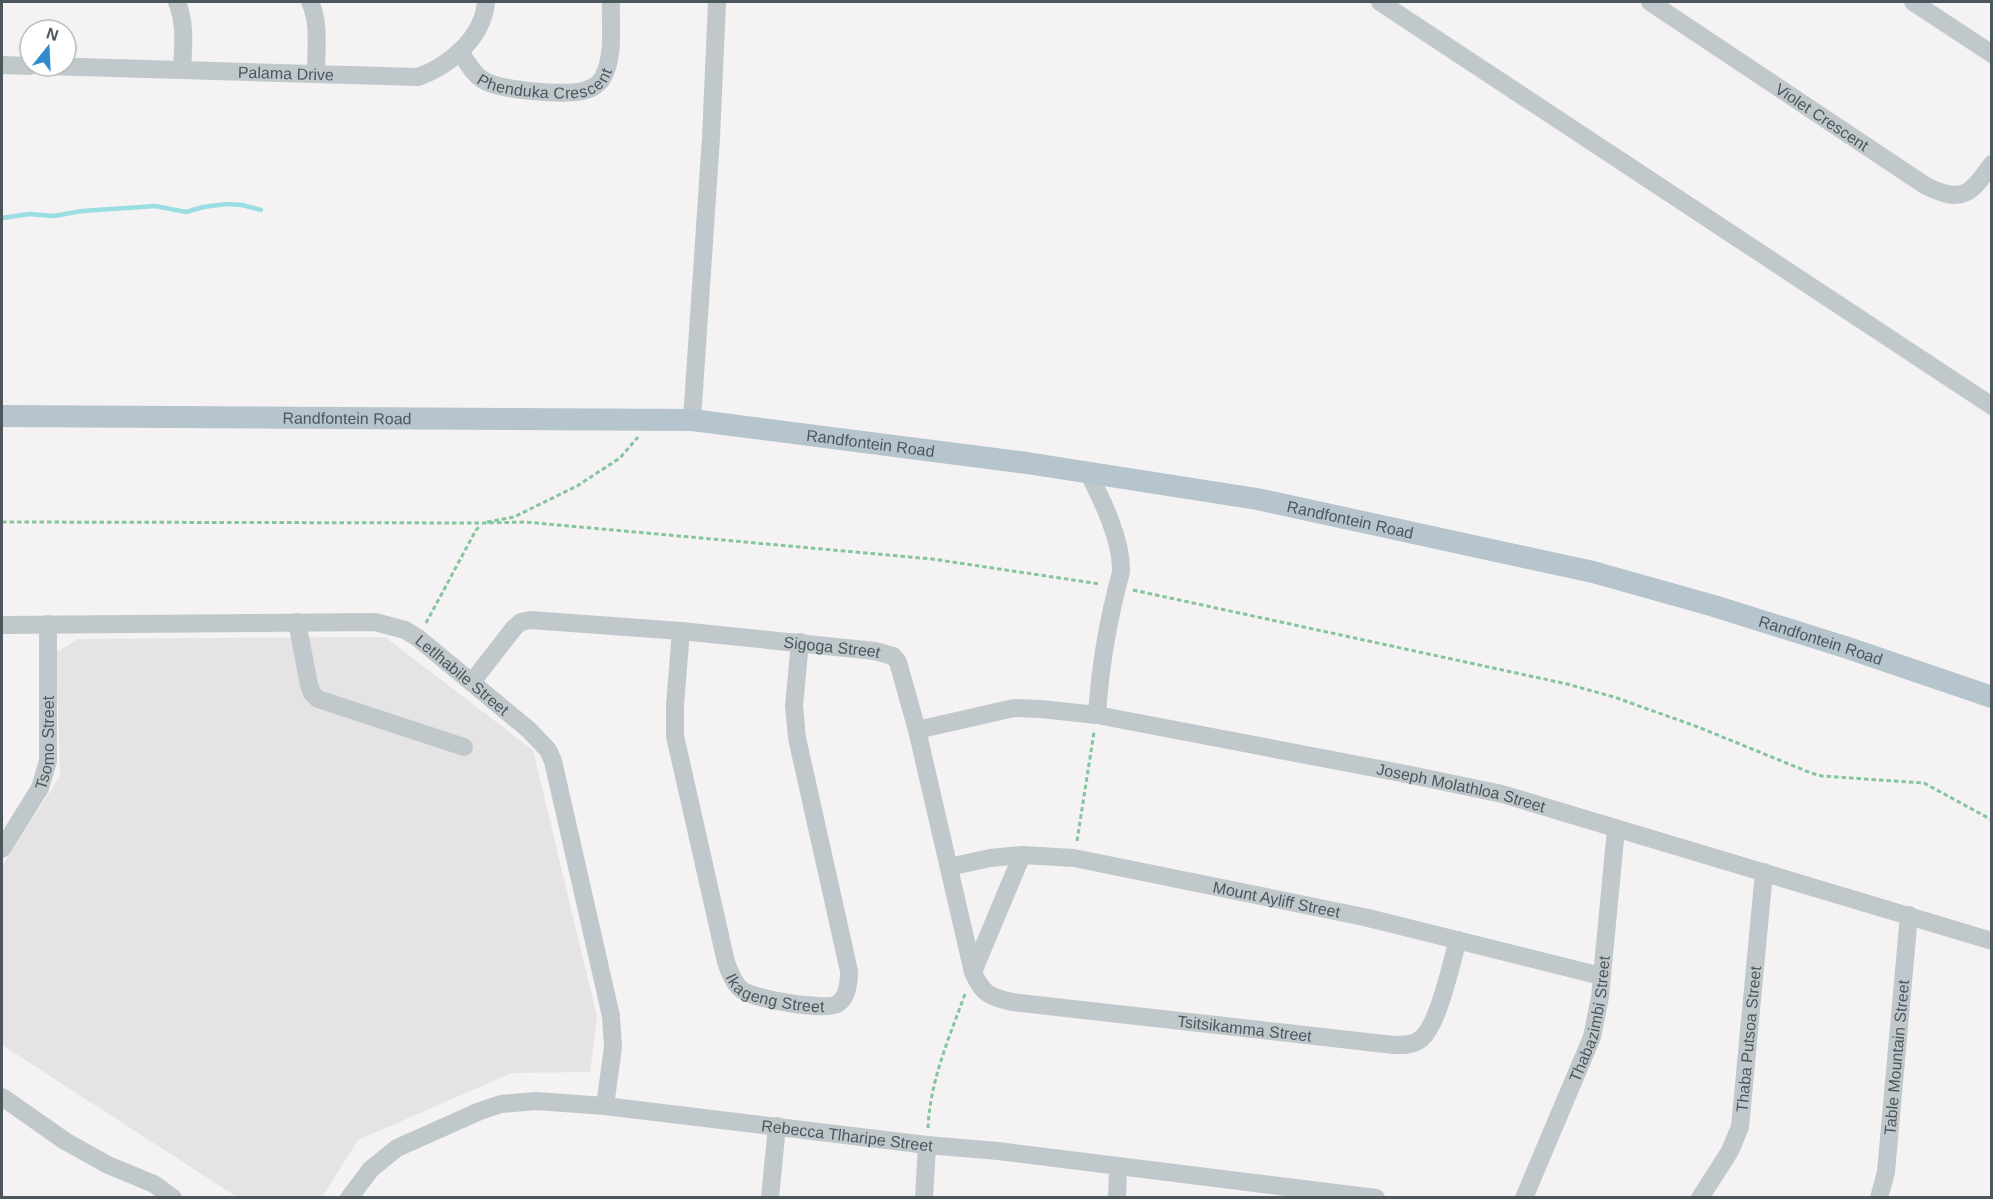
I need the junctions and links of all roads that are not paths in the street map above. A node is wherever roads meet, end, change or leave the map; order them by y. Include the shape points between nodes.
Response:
1 (177, 2) edge
2 (310, 2) edge
3 (486, 2) edge
4 (611, 2) edge
5 (717, 2) edge
6 (1380, 2) edge
7 (1650, 2) edge
8 (1913, 2) edge
9 (460, 52) junction
10 (1992, 54) edge
11 (2, 65) edge
12 (18, 66) edge
13 (78, 67) edge
14 (182, 70) junction
15 (316, 74) junction
16 (1992, 164) edge
17 (1992, 406) edge
18 (2, 416) edge
19 (692, 420) junction
20 (1088, 472) junction
21 (297, 622) junction
22 (48, 624) junction
23 (2, 625) edge
24 (681, 631) junction
25 (800, 642) junction
26 (472, 682) junction
27 (1992, 697) edge
28 (1097, 715) junction
29 (917, 730) junction
30 (464, 747) dead end
31 (1616, 829) junction
32 (2, 849) edge
33 (1022, 855) junction
34 (949, 867) junction
35 (1764, 872) junction
36 (1909, 915) junction
37 (1458, 940) junction
38 (1992, 941) edge
39 (974, 972) junction
40 (1601, 976) junction
41 (2, 1097) edge
42 (605, 1106) junction
43 (777, 1126) junction
44 (927, 1145) junction
45 (1118, 1167) junction
46 (1306, 1193) edge
47 (173, 1197) edge
48 (349, 1197) edge
49 (770, 1197) edge
50 (924, 1197) edge
51 (1117, 1197) edge
52 (1376, 1197) edge
53 (1524, 1197) edge
54 (1700, 1197) edge
55 (1880, 1197) edge

1 - 14 street via 184,30
2 - 15 street via 315,23
3 - 9 street, Palama Drive via 477,30
4 - 9 street, Phenduka Crescent via 608,65 598,84 590,89 566,92 494,86 477,76
5 - 19 street
6 - 17 street
7 - 16 street, Violet Crescent via 1938,192 1950,196 1974,189
8 - 10 street
9 - 15 street, Palama Drive via 418,77
11 - 12 street
13 - 14 street, Palama Drive
14 - 15 street, Palama Drive
18 - 19 main road, Randfontein Road
19 - 20 main road, Randfontein Road
20 - 27 main road, Randfontein Road via 1257,499 1593,572 1714,606
20 - 28 street via 1120,556 1121,572 1100,668
21 - 22 street, Letlhabile Street
21 - 26 street, Letlhabile Street via 375,622 405,630
21 - 30 street via 309,685 318,699
22 - 23 street, Letlhabile Street
22 - 32 street, Tsomo Street via 48,761 40,788
24 - 25 street, Sigoga Street
24 - 25 street, Ikageng Street via 675,736 726,962 740,989 749,995 824,1006 842,1000 849,970 794,722
24 - 26 street, Sigoga Street via 521,622
25 - 29 street, Sigoga Street via 894,656
26 - 42 street, Letlhabile Street via 529,730 553,760 611,1016 613,1047
28 - 29 street, Joseph Molathloa Street via 1014,708
28 - 31 street, Joseph Molathloa Street via 1502,794
29 - 34 street, Sigoga Street
31 - 35 street, Joseph Molathloa Street
31 - 40 street, Thabazimbi Street
33 - 34 street, Mount Ayliff Street
33 - 37 street, Mount Ayliff Street via 1074,858
33 - 39 street
34 - 39 street, Sigoga Street
35 - 36 street, Joseph Molathloa Street
35 - 54 street, Thaba Putsoa Street via 1740,1127 1730,1151
36 - 38 street, Joseph Molathloa Street
36 - 55 street, Table Mountain Street via 1886,1172
37 - 39 street, Tsitsikamma Street via 1434,1019 1422,1038 1410,1045 1012,1002 986,994
37 - 40 street, Mount Ayliff Street
40 - 53 street, Thabazimbi Street via 1592,1037
41 - 47 street via 64,1141
42 - 43 street, Rebecca Tlharipe Street
42 - 48 street, Rebecca Tlharipe Street via 536,1101 501,1104 480,1111 397,1148 371,1169
43 - 44 street, Rebecca Tlharipe Street
43 - 49 street
44 - 45 street, Rebecca Tlharipe Street
44 - 50 street
45 - 46 street, Rebecca Tlharipe Street
45 - 51 street
46 - 52 street, Rebecca Tlharipe Street

